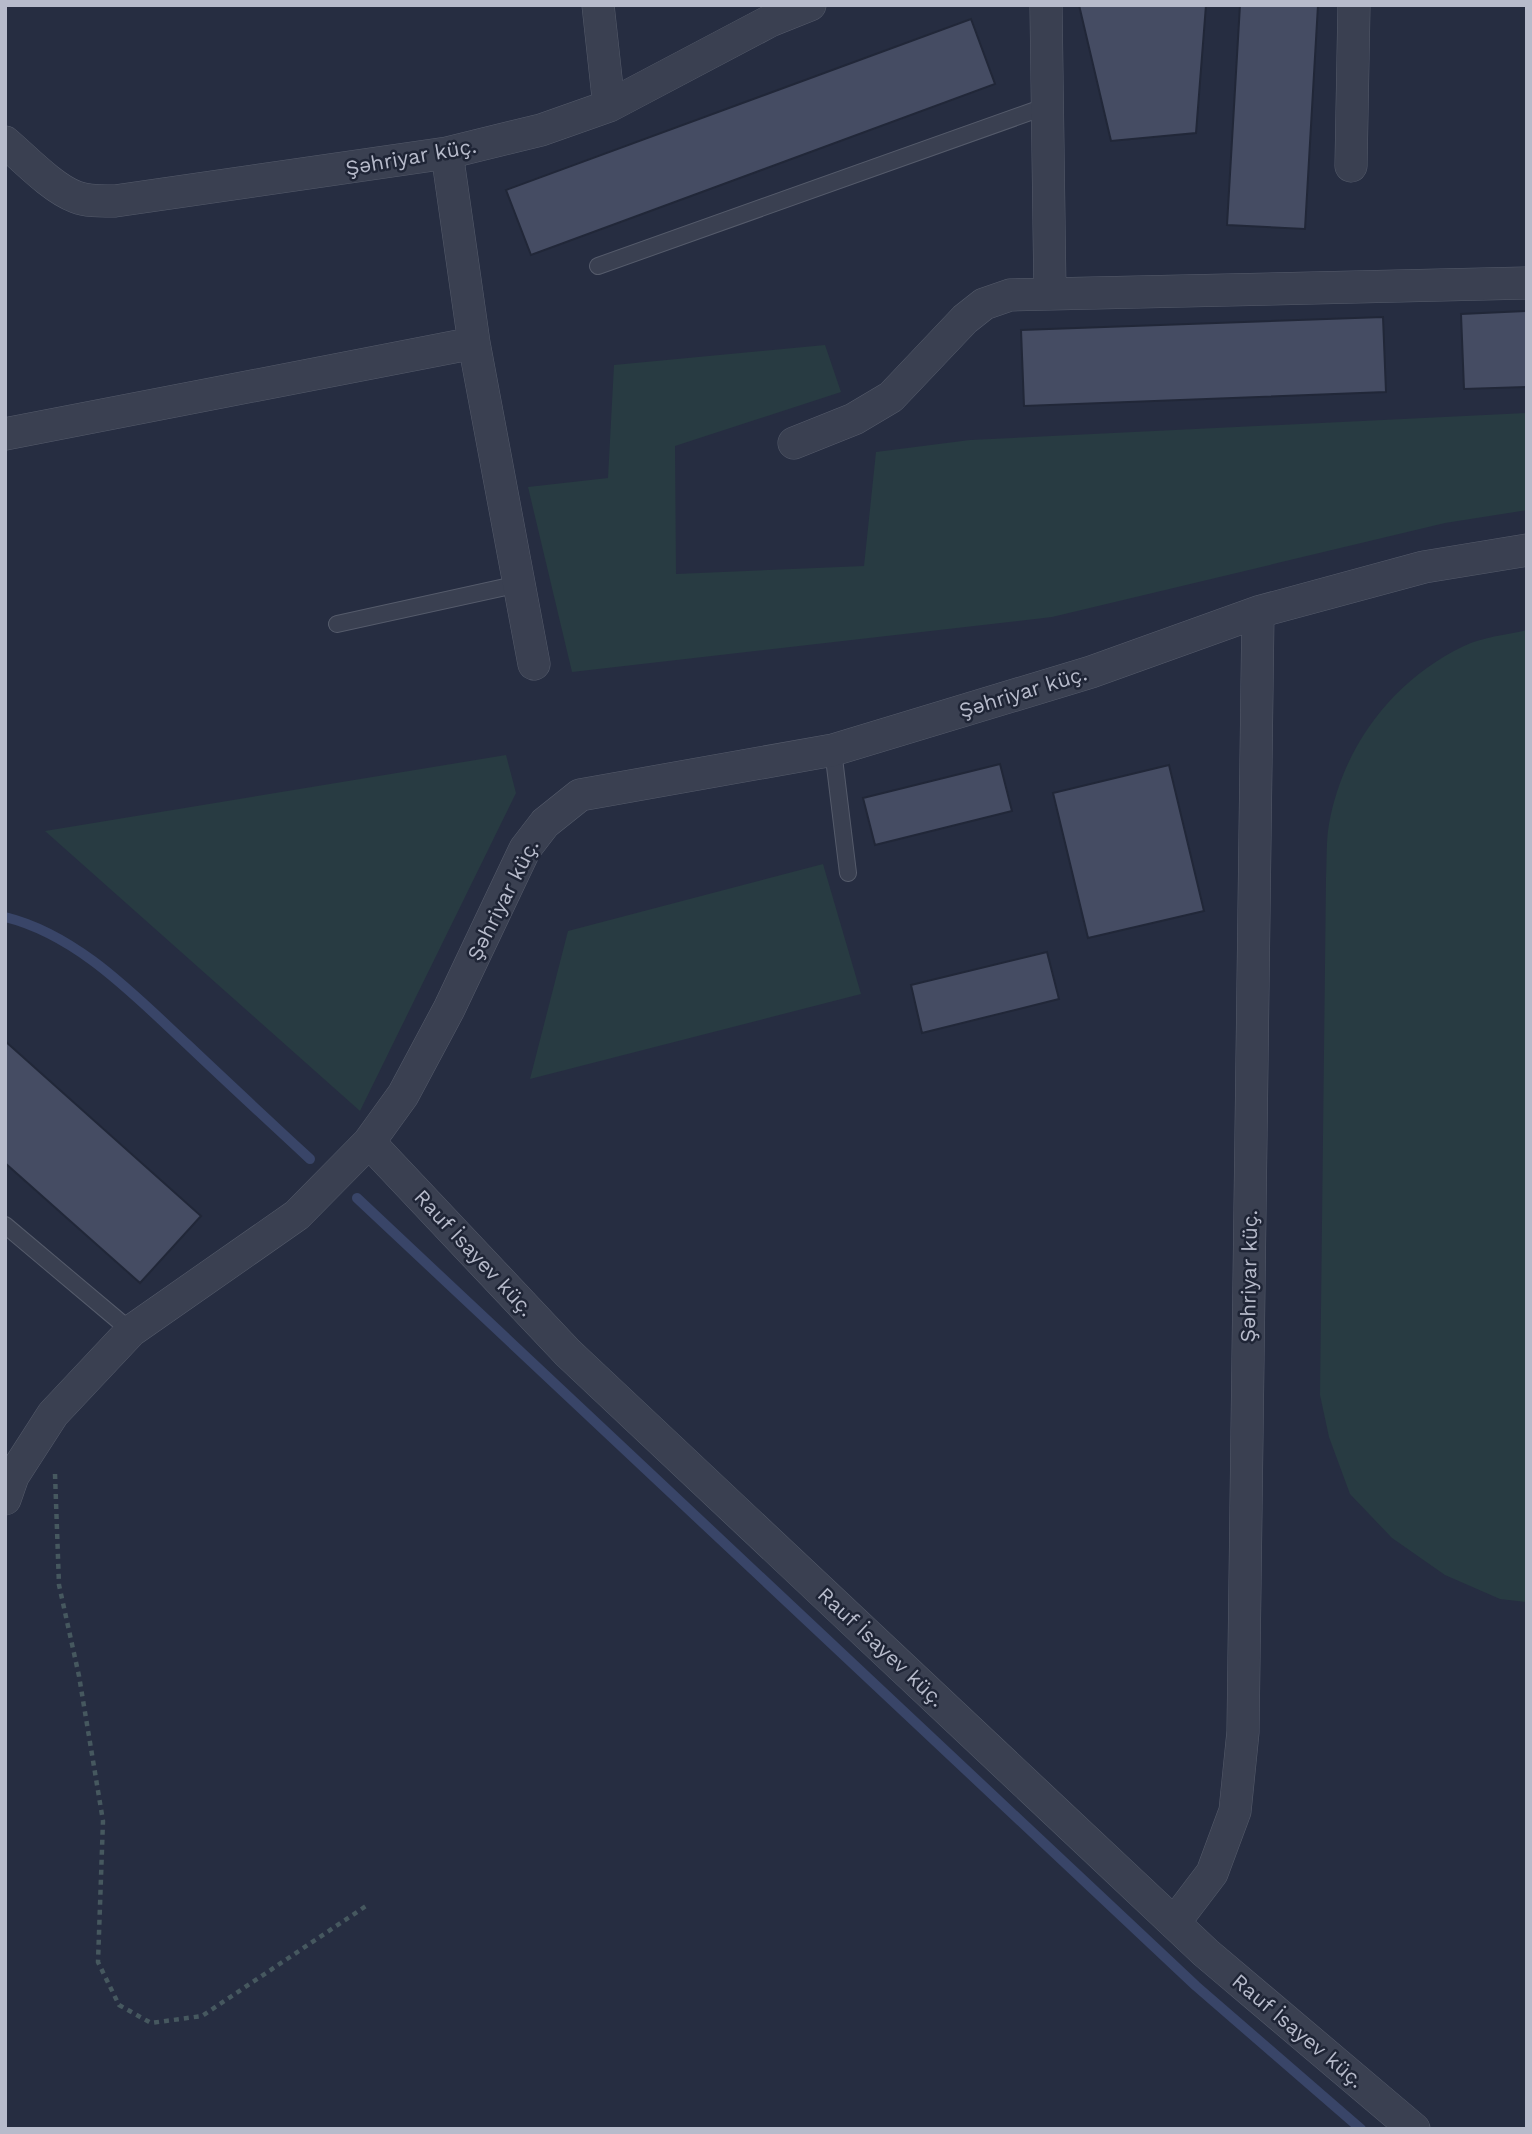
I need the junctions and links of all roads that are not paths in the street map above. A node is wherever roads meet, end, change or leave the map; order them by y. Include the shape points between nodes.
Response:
1 (598, 5) edge
2 (810, 5) edge
3 (1046, 5) edge
4 (1354, 5) edge
5 (609, 106) junction
6 (1047, 106) junction
7 (5, 142) edge
8 (447, 153) junction
9 (1351, 166) dead end
10 (598, 267) dead end
11 (1527, 283) edge
12 (1049, 293) junction
13 (474, 343) junction
14 (5, 434) edge
15 (794, 443) dead end
16 (1527, 550) edge
17 (519, 584) junction
18 (1258, 612) junction
19 (337, 624) dead end
20 (534, 664) dead end
21 (833, 750) junction
22 (848, 873) dead end
23 (369, 1142) junction
24 (5, 1225) edge
25 (131, 1331) junction
26 (5, 1499) edge
27 (1174, 1923) junction
28 (1414, 2129) edge

1 - 5 street
2 - 5 street, Şəhriyar küç. via 770,21
3 - 6 street
4 - 9 street
5 - 8 street, Şəhriyar küç. via 541,130
6 - 10 lane
6 - 12 street
7 - 8 street, Şəhriyar küç. via 59,187 96,201
8 - 13 street
11 - 12 street
12 - 15 street via 1010,295 984,304 891,397 854,419
13 - 14 street
13 - 17 street
16 - 18 street, Şəhriyar küç. via 1424,567
17 - 19 lane
17 - 20 street
18 - 21 street, Şəhriyar küç. via 1091,672
18 - 27 street, Şəhriyar küç. via 1243,1732 1235,1811 1212,1873
21 - 22 lane
21 - 23 street, Şəhriyar küç. via 580,795 545,823 525,849 449,1009 402,1095
23 - 25 street, Şəhriyar küç. via 297,1215
23 - 27 street, Rauf İsayev küç. via 568,1353
24 - 25 lane
25 - 26 street, Şəhriyar küç. via 53,1414 13,1476
27 - 28 street, Rauf İsayev küç.

